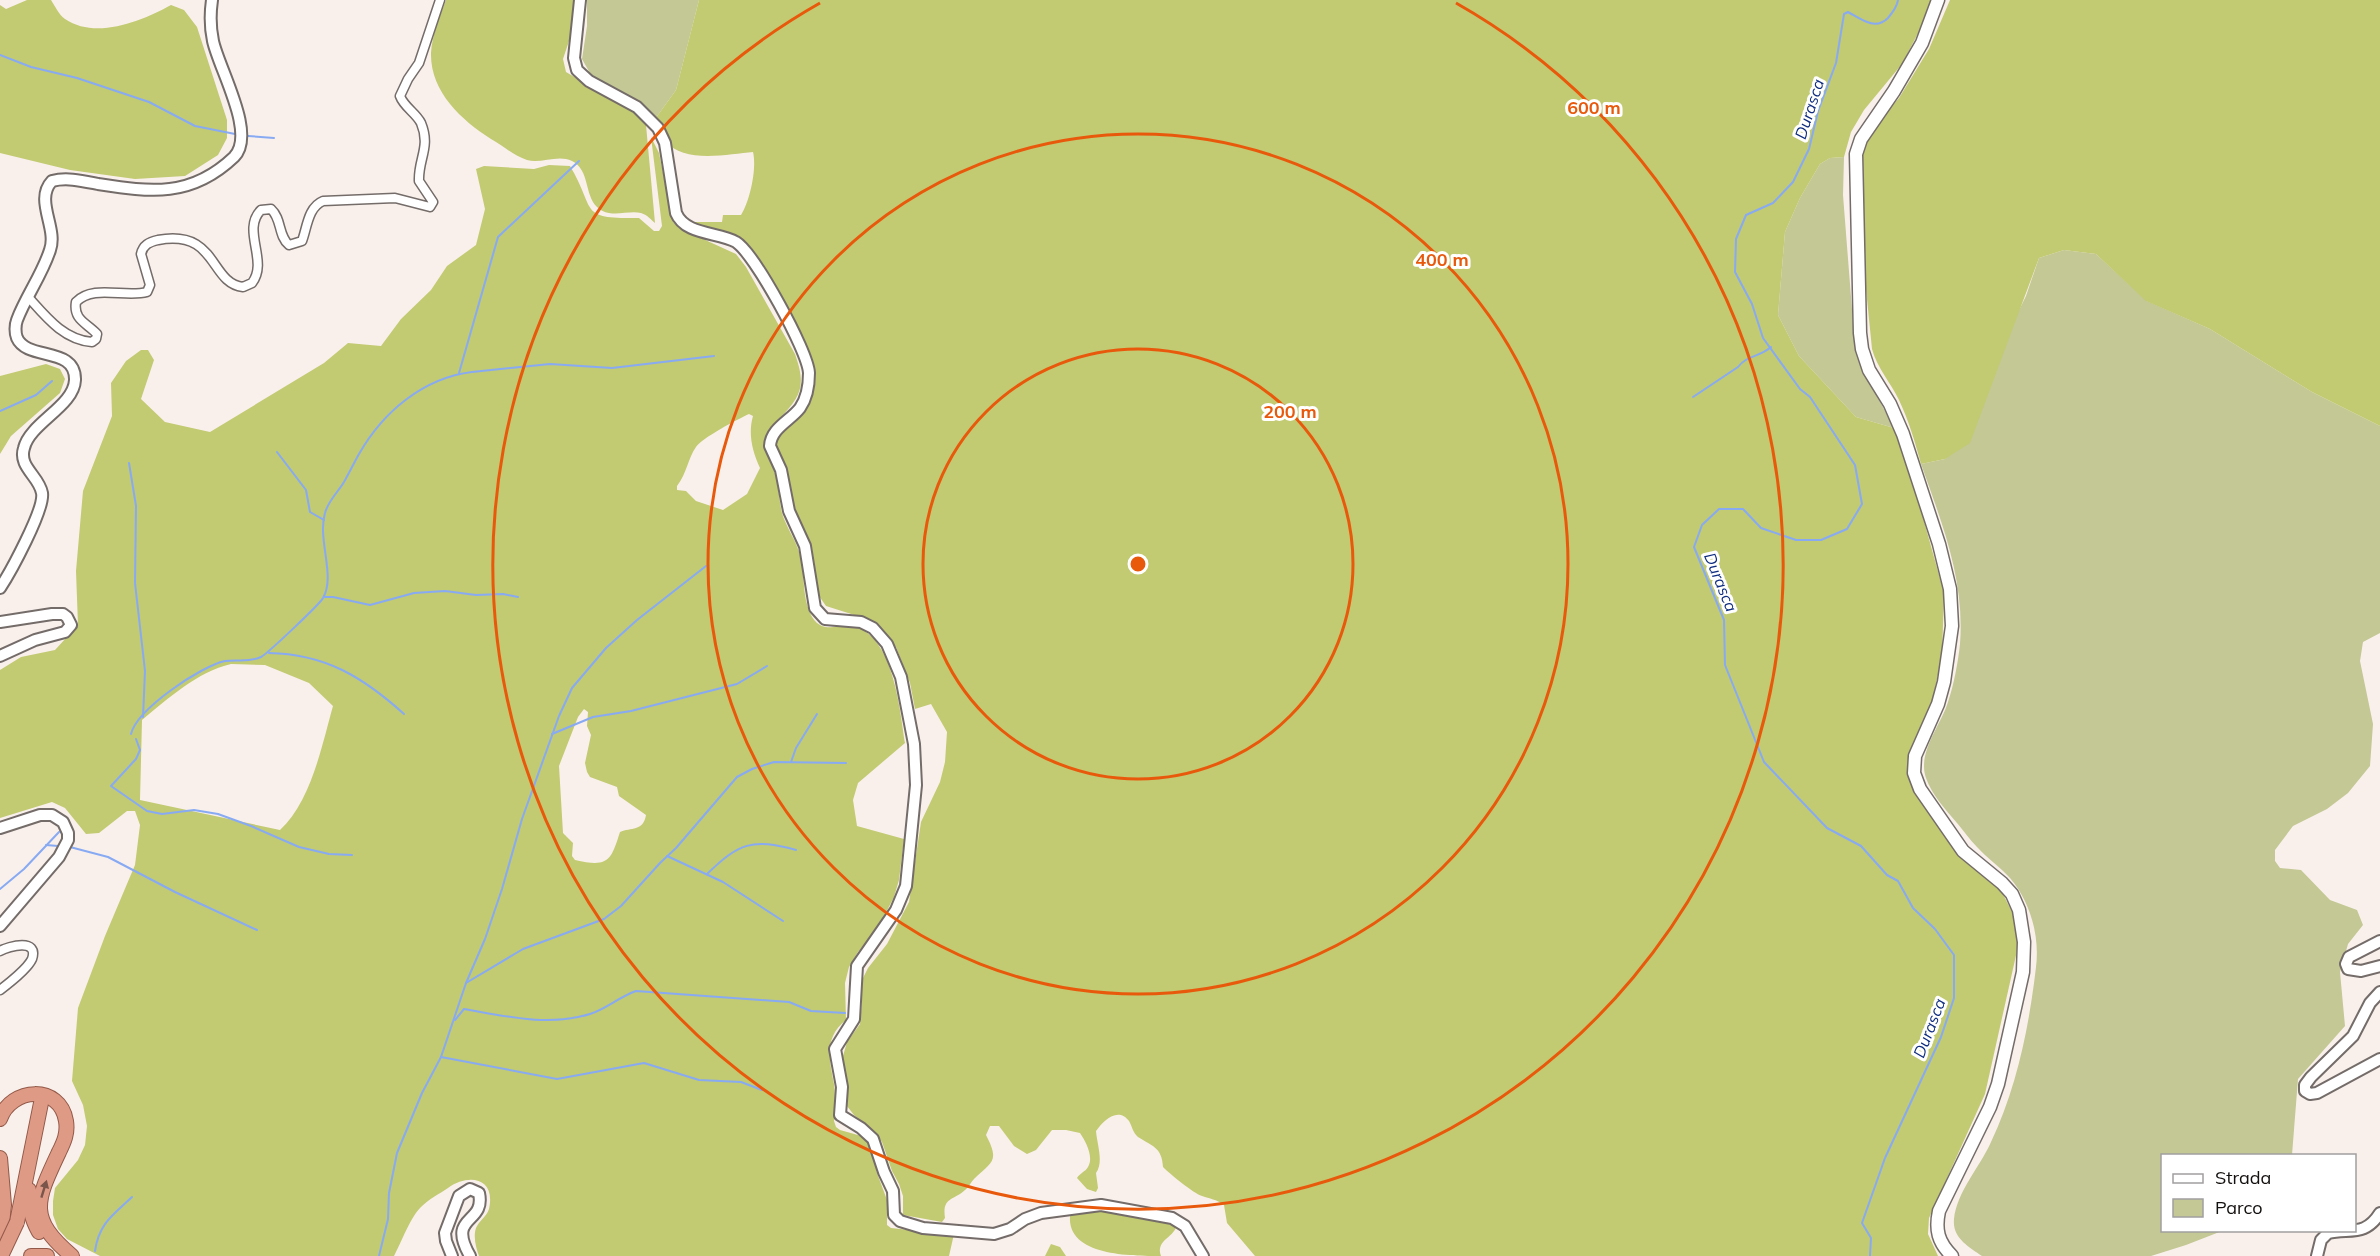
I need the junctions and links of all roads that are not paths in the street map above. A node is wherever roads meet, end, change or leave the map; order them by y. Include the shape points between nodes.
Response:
1 (212, 0) edge
2 (440, 0) edge
3 (580, 0) edge
4 (1938, 0) edge
5 (29, 298) junction
6 (0, 588) edge
7 (0, 622) edge
8 (0, 656) edge
9 (0, 828) edge
10 (0, 926) edge
11 (2380, 941) edge
12 (0, 951) edge
13 (2380, 966) edge
14 (0, 990) edge
15 (2380, 992) edge
16 (2380, 1059) edge
17 (41, 1103) dead end
18 (1, 1116) edge
19 (0, 1158) edge
20 (30, 1161) junction
21 (2380, 1213) edge
22 (2356, 1229) edge
23 (2336, 1232) edge
24 (0, 1242) edge
25 (0, 1250) edge
26 (1, 1256) edge
27 (12, 1256) edge
28 (31, 1256) edge
29 (47, 1256) edge
30 (72, 1256) edge
31 (452, 1256) edge
32 (470, 1256) edge
33 (1203, 1256) edge
34 (1952, 1256) edge
35 (2317, 1256) edge

1 - 5 street via 215,48 242,131 240,149 206,178 180,189 144,191 68,179 52,181 45,201 53,242
2 - 5 street via 419,63 400,96 424,131 426,151 419,181 431,197 430,207 395,198 323,201 311,214 302,241 294,245 284,241 276,213 261,210 254,221 259,272 252,283 243,287 230,281 197,243 178,238 151,242 141,254 150,285 147,292 94,294 76,302 79,319 97,334 92,342 56,327
3 - 33 street via 574,58 577,70 636,107 658,128 665,144 679,219 744,249 802,349 809,371 804,399 799,409 774,432 770,446 781,470 789,511 805,546 814,603 825,619 861,622 873,628 894,657 906,699 916,765 906,886 896,910 857,966 854,1019 835,1049 842,1087 840,1115 873,1139 893,1191 894,1215 900,1221 923,1228 994,1234 1041,1213 1101,1205 1172,1218 1185,1226
4 - 34 main road via 1922,43 1857,147 1855,167 1862,349 1903,434 1939,544 1952,609 1944,682 1915,756 1914,773 1920,789 1963,851 2012,894 2024,942 2023,972 1998,1084 1937,1221 1939,1239
5 - 6 street via 16,322 18,338 27,349 65,360 75,382 66,399 24,448 23,462 40,487 42,499 27,538
7 - 8 street via 58,614 67,617 71,625 65,632 34,640
9 - 10 street via 52,814 63,822 68,840
11 - 13 street via 2349,957 2346,964 2353,972
12 - 14 street via 21,944 28,946 32,956 30,963
15 - 16 street via 2353,1036 2311,1077 2305,1091 2316,1092
17 - 20 highway
30 -> 18 highway via 49,1234 40,1211 42,1191 66,1133 63,1112 53,1100 33,1094 8,1104
19 - 24 highway via 4,1205
20 - 26 highway, bridge via 17,1222
20 - 30 highway via 29,1205 33,1221 50,1243
21 - 22 street via 2373,1224
23 - 35 street via 2321,1240
25 - 27 main road, bridge
28 - 29 highway
31 - 32 street via 445,1233 459,1196 470,1189 479,1193 480,1202 461,1231

